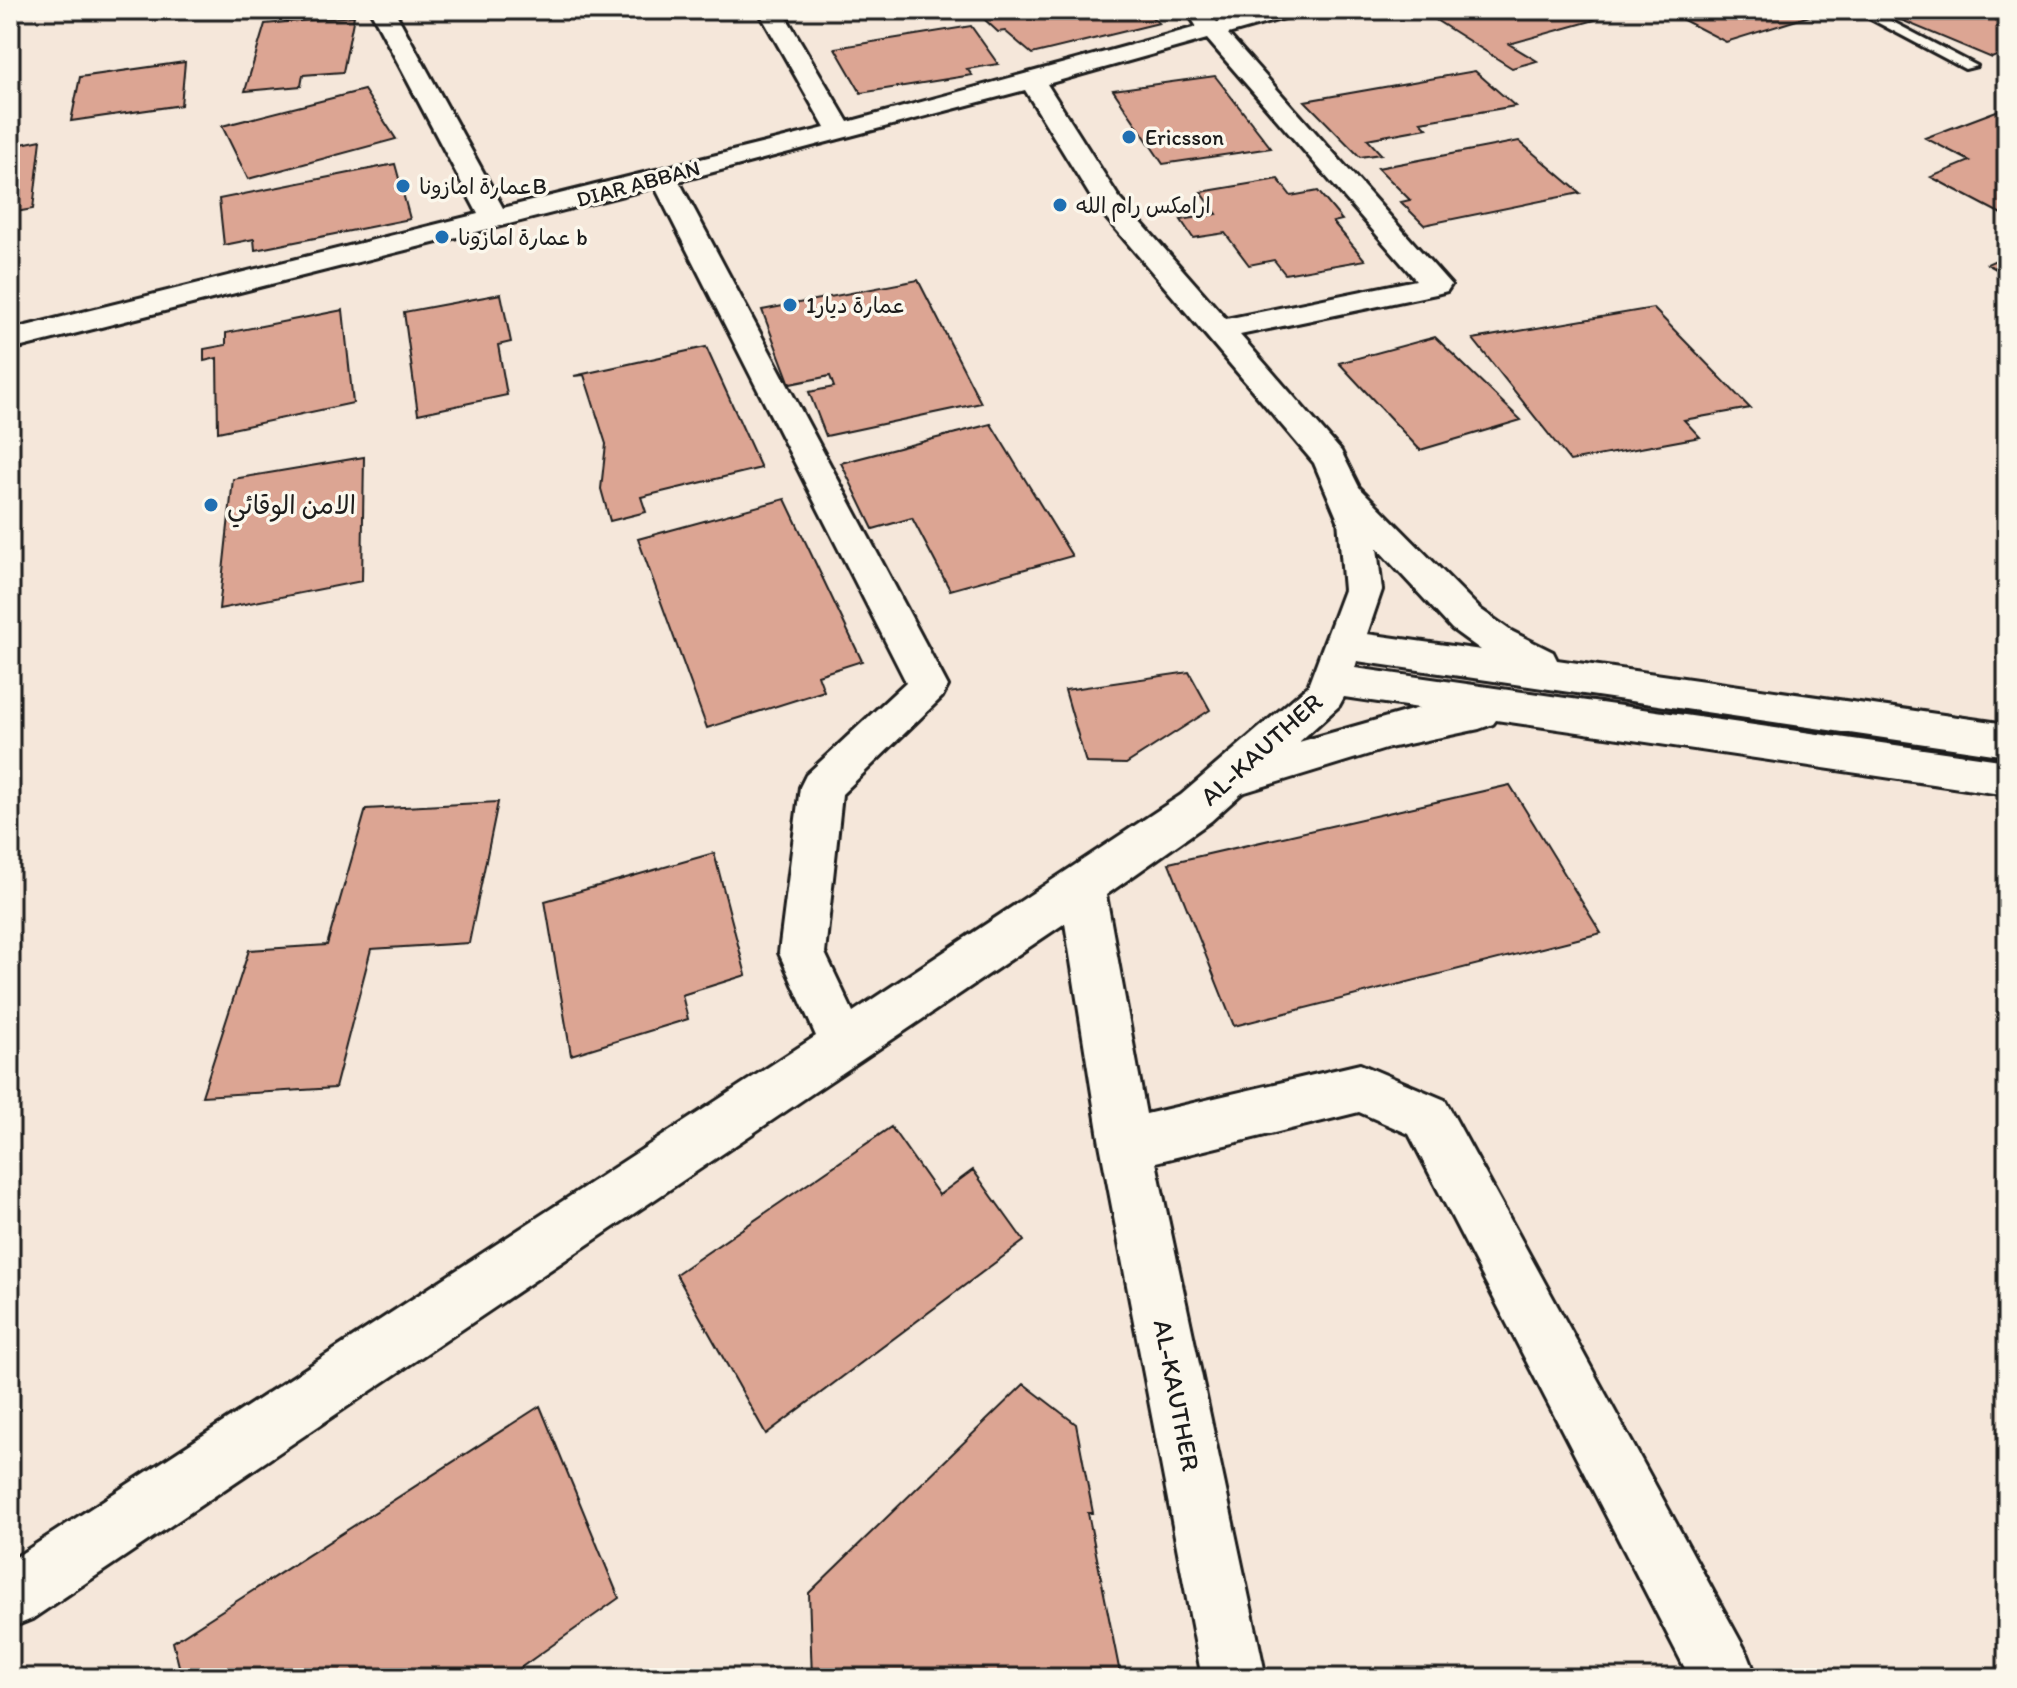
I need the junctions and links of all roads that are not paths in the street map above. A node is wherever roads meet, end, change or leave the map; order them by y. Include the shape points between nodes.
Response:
1 (382, 10) edge
2 (770, 10) edge
3 (1287, 10) edge
4 (1860, 10) edge
5 (1204, 20) edge
6 (1970, 66) dead end
7 (1031, 79) junction
8 (841, 132) junction
9 (663, 176) junction
10 (495, 220) junction
11 (1219, 330) junction
12 (10, 340) edge
13 (1342, 489) junction
14 (1337, 662) junction
15 (1562, 676) junction
16 (1518, 707) junction
17 (1995, 734) edge
18 (2007, 778) edge
19 (1220, 786) junction
20 (1082, 887) junction
21 (844, 1045) junction
22 (1126, 1144) junction
23 (10, 1597) edge
24 (1234, 1678) edge
25 (1725, 1678) edge

1 - 10 street
2 - 8 street
3 - 5 street
4 - 6 lane
5 - 7 street
5 - 11 street via 1436,285
7 - 8 street, DIAR ABBAN
7 - 11 street, AL-KAUTHER via 1107,201
8 - 9 street, DIAR ABBAN
9 - 10 street, DIAR ABBAN
9 - 21 street via 928,686 821,787 802,953
10 - 12 street, DIAR ABBAN
11 - 13 street, AL-KAUTHER via 1329,459
13 - 14 street, AL-KAUTHER via 1356,520 1363,590
13 - 15 street via 1466,619
14 - 15 street
14 - 16 street
14 - 19 street, AL-KAUTHER via 1325,695
15 - 17 street
16 - 18 street
16 - 19 street via 1342,742
19 - 20 street, AL-KAUTHER
20 - 21 street
20 - 22 street, AL-KAUTHER
21 - 23 street
22 - 24 street, AL-KAUTHER
22 - 25 street via 1360,1088 1427,1117

